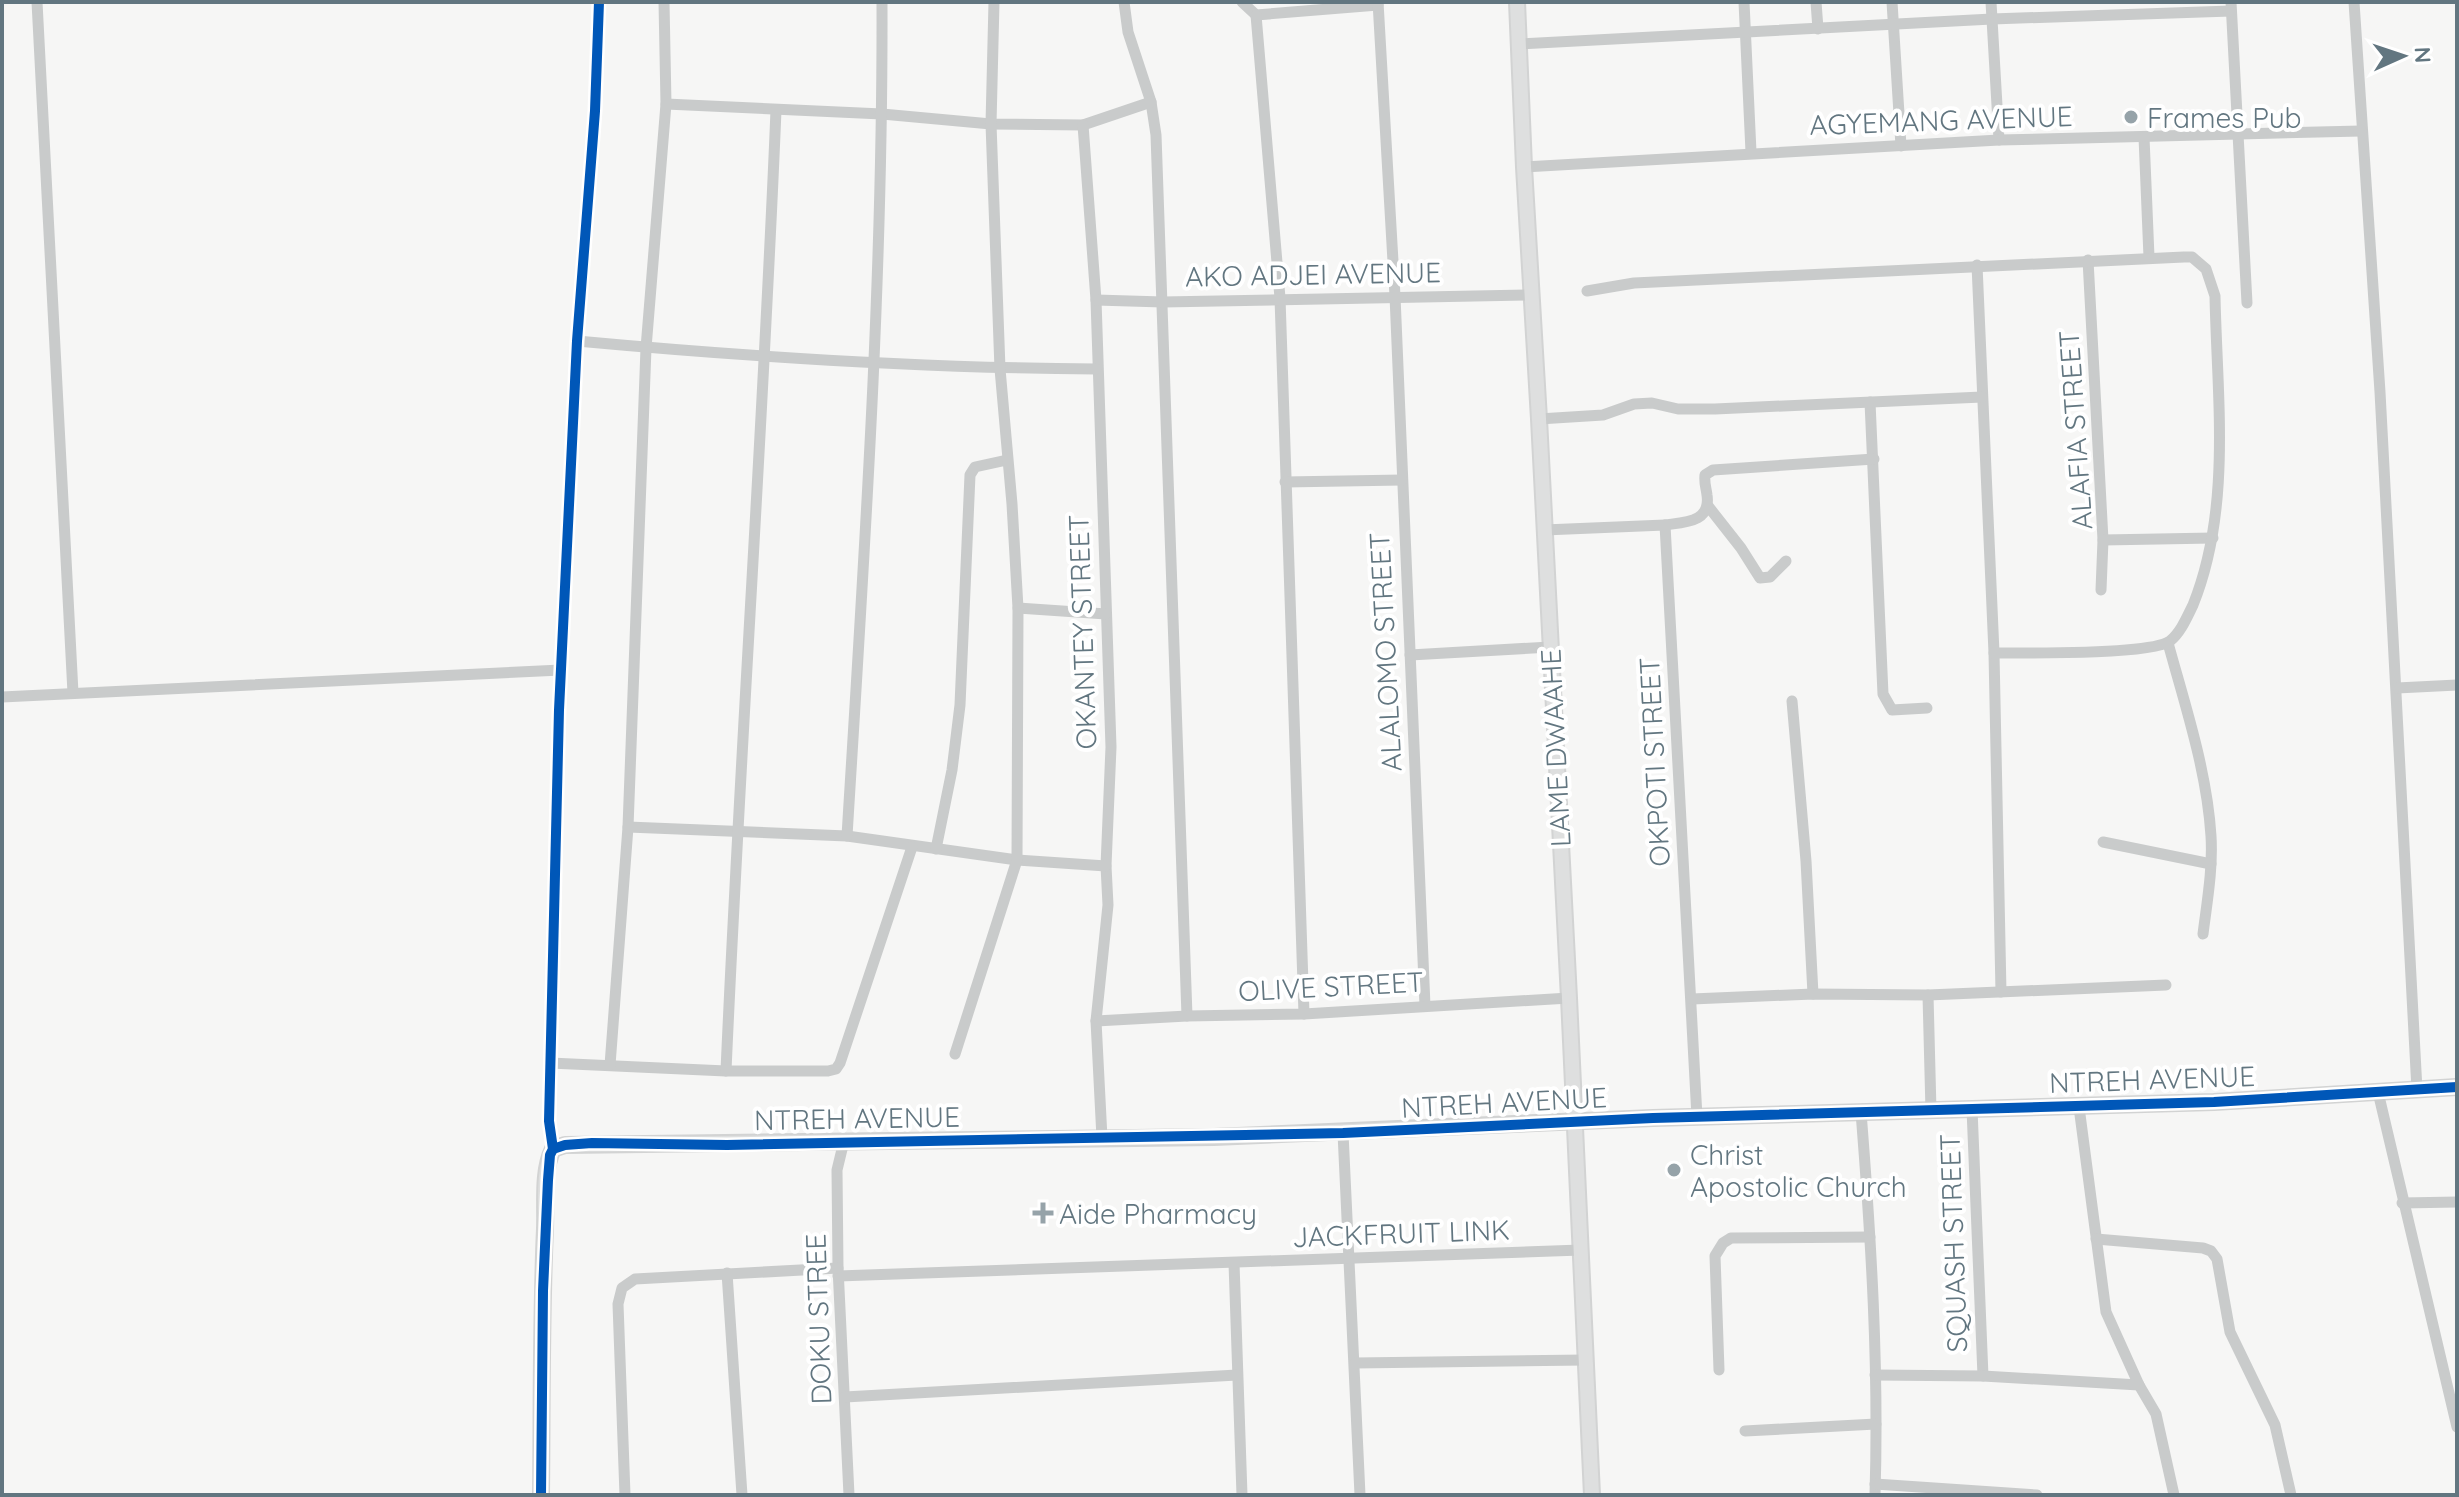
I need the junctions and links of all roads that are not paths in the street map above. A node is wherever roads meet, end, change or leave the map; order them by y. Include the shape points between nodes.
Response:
1 (37, 2) edge
2 (599, 2) edge
3 (664, 2) edge
4 (882, 2) edge
5 (994, 2) edge
6 (1124, 2) edge
7 (1242, 2) edge
8 (1517, 2) edge
9 (1744, 2) edge
10 (1816, 2) edge
11 (1892, 2) edge
12 (1991, 2) edge
13 (2131, 2) edge
14 (2354, 2) edge
15 (1378, 3) edge
16 (2231, 6) edge
17 (1256, 15) junction
18 (2131, 15) junction
19 (1992, 19) junction
20 (1893, 26) junction
21 (1818, 29) junction
22 (1745, 32) junction
23 (1518, 44) junction
24 (1151, 102) junction
25 (666, 104) junction
26 (776, 110) junction
27 (882, 114) junction
28 (991, 124) junction
29 (1083, 125) junction
30 (2361, 131) junction
31 (2238, 134) junction
32 (2144, 137) junction
33 (1999, 140) junction
34 (1901, 146) junction
35 (1751, 152) junction
36 (1524, 167) junction
37 (2149, 257) junction
38 (2088, 260) junction
39 (1977, 265) junction
40 (1587, 291) dead end
41 (1531, 295) junction
42 (1395, 296) junction
43 (1280, 298) junction
44 (1096, 300) junction
45 (1163, 302) junction
46 (2247, 303) dead end
47 (577, 341) junction
48 (646, 348) junction
49 (766, 357) junction
50 (875, 363) junction
51 (1000, 369) junction
52 (1096, 369) junction
53 (1982, 397) junction
54 (1870, 402) junction
55 (1539, 419) junction
56 (1874, 459) junction
57 (1007, 460) junction
58 (1402, 480) junction
59 (1285, 482) junction
60 (1708, 506) junction
61 (1665, 525) junction
62 (1544, 530) junction
63 (2213, 538) junction
64 (2103, 540) junction
65 (1786, 561) dead end
66 (2101, 590) dead end
67 (1018, 608) junction
68 (1106, 614) junction
69 (2168, 643) junction
70 (1550, 647) junction
71 (1994, 653) junction
72 (1410, 655) junction
73 (561, 670) junction
74 (2457, 685) edge
75 (2397, 688) junction
76 (73, 693) junction
77 (2, 697) edge
78 (1792, 701) dead end
79 (1927, 708) dead end
80 (628, 827) junction
81 (736, 832) junction
82 (847, 836) junction
83 (2103, 842) dead end
84 (912, 847) junction
85 (936, 849) junction
86 (1017, 860) junction
87 (2211, 864) junction
88 (1106, 866) junction
89 (2203, 934) dead end
90 (2166, 985) dead end
91 (2001, 992) junction
92 (1813, 994) junction
93 (1928, 995) junction
94 (1569, 998) junction
95 (1692, 999) junction
96 (1425, 1006) junction
97 (1304, 1014) junction
98 (1187, 1016) junction
99 (1096, 1021) junction
100 (955, 1054) dead end
101 (550, 1063) junction
102 (610, 1065) junction
103 (726, 1071) junction
104 (2457, 1087) edge
105 (2417, 1090) junction
106 (2378, 1092) junction
107 (2079, 1107) junction
108 (1972, 1109) junction
109 (1931, 1111) junction
110 (1861, 1112) junction
111 (1697, 1117) junction
112 (1574, 1123) junction
113 (1343, 1133) junction
114 (1102, 1138) junction
115 (844, 1141) junction
116 (553, 1149) junction
117 (2457, 1202) edge
118 (2402, 1203) junction
119 (1870, 1237) junction
120 (2096, 1239) junction
121 (1581, 1250) junction
122 (1349, 1259) junction
123 (1234, 1263) junction
124 (838, 1272) junction
125 (727, 1273) junction
126 (1585, 1360) junction
127 (1355, 1363) junction
128 (1719, 1370) dead end
129 (1237, 1375) junction
130 (1875, 1375) junction
131 (1983, 1376) junction
132 (2139, 1385) junction
133 (845, 1397) junction
134 (1876, 1424) junction
135 (2457, 1427) edge
136 (1745, 1431) dead end
137 (1875, 1489) edge
138 (541, 1495) edge
139 (625, 1495) edge
140 (742, 1495) edge
141 (849, 1495) edge
142 (1242, 1495) edge
143 (1360, 1495) edge
144 (1592, 1495) edge
145 (2037, 1495) edge
146 (2174, 1495) edge
147 (2291, 1495) edge

1 - 76 street
2 - 47 street
3 - 25 street
4 - 27 street
5 - 28 street
6 - 24 street
7 - 17 street
8 - 23 street, LAME DWAAHE
9 - 22 street
10 - 21 street
11 - 20 street
12 - 19 street
13 - 18 street
14 - 30 street
15 - 17 street
15 - 42 street, ALALOMO STREET
16 - 18 street
16 - 31 street
17 - 43 street
18 - 19 street
19 - 20 street
19 - 33 street
20 - 21 street
20 - 34 street
21 - 22 street
22 - 23 street
22 - 35 street
23 - 36 street, LAME DWAAHE
24 - 29 street
24 - 45 street
25 - 26 street
25 - 48 street
26 - 27 street
26 - 49 street
27 - 28 street
27 - 50 street
28 - 29 street
28 - 51 street
29 - 44 street, OKANTEY STREET
30 - 31 street, AGYEMANG AVENUE
30 - 75 street
31 - 32 street, AGYEMANG AVENUE
31 - 46 street
32 - 33 street, AGYEMANG AVENUE
32 - 37 street
33 - 34 street, AGYEMANG AVENUE
34 - 35 street, AGYEMANG AVENUE
35 - 36 street, AGYEMANG AVENUE
36 - 41 street, LAME DWAAHE
37 - 38 street
37 - 63 street via 2192,257 2211,278 2218,472
38 - 39 street
38 - 64 street, ALAFIA STREET
39 - 40 street via 1646,283
39 - 53 street
41 - 42 street, AKO ADJEI AVENUE
41 - 55 street, LAME DWAAHE
42 - 43 street, AKO ADJEI AVENUE
42 - 58 street, ALALOMO STREET
43 - 45 street, AKO ADJEI AVENUE
43 - 59 street
44 - 45 street, AKO ADJEI AVENUE
44 - 52 street, OKANTEY STREET
45 - 98 street
47 - 48 street
47 - 73 street
48 - 49 street
48 - 80 street
49 - 50 street
49 - 81 street
50 - 51 street
50 - 82 street
51 - 52 street
51 - 57 street
52 - 68 street, OKANTEY STREET
53 - 54 street
53 - 71 street
54 - 55 street via 1715,409 1643,403 1603,415
54 - 56 street
55 - 62 street, LAME DWAAHE
56 - 60 street via 1713,470 1704,482
56 - 79 street via 1883,694 1892,710
57 - 67 street
57 - 85 street via 975,467 970,475 960,705
58 - 59 street
58 - 72 street, ALALOMO STREET
59 - 97 street
60 - 61 street via 1693,521
60 - 65 street via 1760,578 1770,577
61 - 62 street
61 - 95 street, OKPOTI STREET
62 - 70 street, LAME DWAAHE
63 - 64 street, ALAFIA STREET
63 - 69 street via 2189,613
64 - 66 street
67 - 68 street
67 - 86 street
68 - 88 street, OKANTEY STREET via 1111,747
69 - 71 street
69 - 87 street via 2202,776
70 - 72 street
70 - 94 street, LAME DWAAHE
71 - 91 street
72 - 96 street, ALALOMO STREET
73 - 76 street
73 - 101 street
74 - 75 street
75 - 105 street
76 - 77 street
78 - 92 street
80 - 81 street
80 - 102 street
81 - 82 street
81 - 103 street
82 - 84 street
83 - 87 street
84 - 85 street
84 - 103 street via 836,1069
85 - 86 street
86 - 88 street
86 - 100 street
87 - 89 street
88 - 99 street, OKANTEY STREET via 1108,905
90 - 91 street
91 - 93 street
92 - 93 street
92 - 95 street
93 - 109 street
94 - 96 street, OLIVE STREET
94 - 112 street, LAME DWAAHE
95 - 111 street, OKPOTI STREET
96 - 97 street, OLIVE STREET
97 - 98 street, OLIVE STREET
98 - 99 street, OLIVE STREET
99 - 114 street, OKANTEY STREET
101 - 102 street
101 - 116 street
102 - 103 street
104 - 105 street, NTREH AVENUE
105 - 106 street, NTREH AVENUE
106 - 107 street, NTREH AVENUE
106 - 118 street
107 - 108 street, NTREH AVENUE
107 - 120 street
108 - 109 street, NTREH AVENUE
108 - 131 street, SQUASH STREET
109 - 110 street, NTREH AVENUE
110 - 111 street, NTREH AVENUE
110 - 119 street
111 - 112 street, NTREH AVENUE
112 - 113 street, NTREH AVENUE
112 - 121 street, LAME DWAAHE
113 - 114 street, NTREH AVENUE
113 - 122 street
114 - 115 street, NTREH AVENUE
115 - 116 street, NTREH AVENUE via 592,1143
115 - 124 street, DOKU STREE via 837,1170
116 - 138 street via 543,1291
117 - 118 street
118 - 135 street
119 - 128 street via 1731,1238 1723,1243 1715,1256
119 - 130 street
120 - 132 street via 2106,1312
120 - 147 street via 2211,1251 2217,1259 2230,1332 2275,1425
121 - 122 street, JACKFRUIT LINK
121 - 126 street, LAME DWAAHE
122 - 123 street, JACKFRUIT LINK
122 - 127 street
123 - 124 street, JACKFRUIT LINK
123 - 129 street
124 - 125 street, JACKFRUIT LINK
124 - 133 street, DOKU STREE
125 - 139 street, JACKFRUIT LINK via 635,1279 622,1288 618,1304
125 - 140 street
126 - 127 street
126 - 144 street, LAME DWAAHE
127 - 143 street
129 - 133 street
129 - 142 street
130 - 131 street
130 - 134 street
131 - 132 street
132 - 146 street via 2156,1414
133 - 141 street, DOKU STREE
134 - 136 street
134 - 137 street
137 - 145 street

